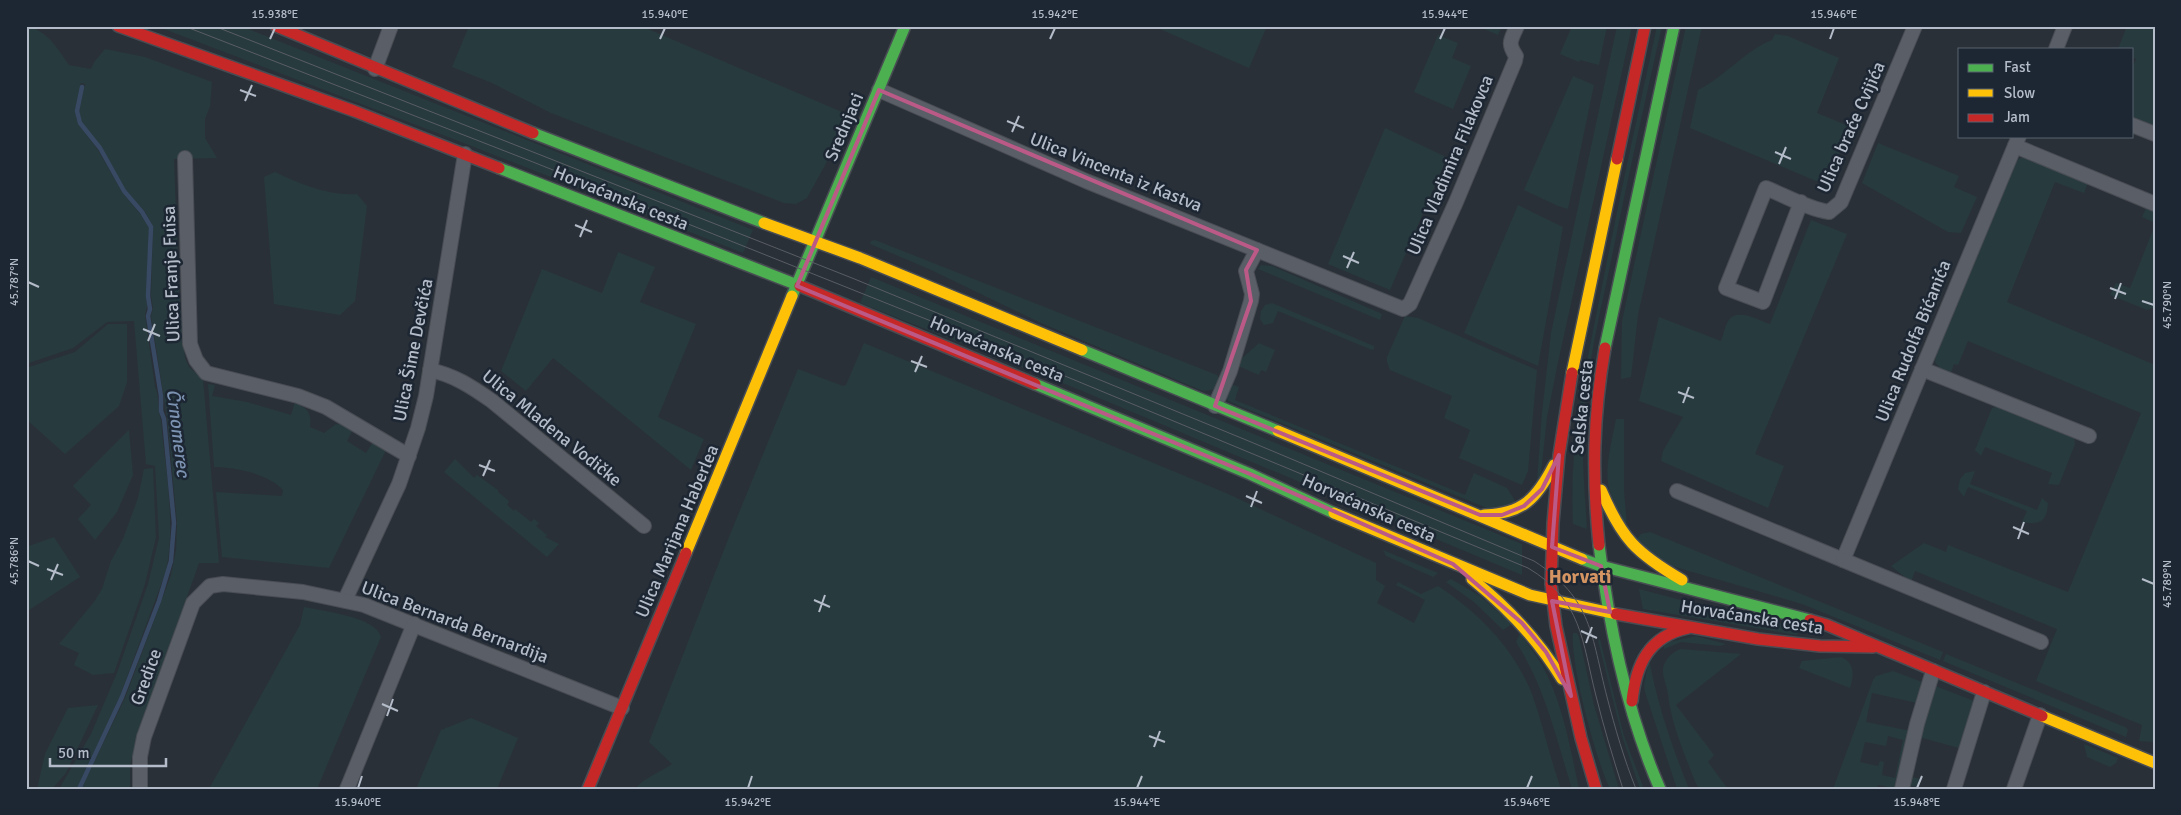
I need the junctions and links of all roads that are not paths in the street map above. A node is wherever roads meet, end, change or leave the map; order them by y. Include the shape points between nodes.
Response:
1 (118, 26) edge
2 (276, 26) edge
3 (391, 26) edge
4 (906, 26) edge
5 (1517, 26) edge
6 (1645, 26) edge
7 (1674, 26) edge
8 (1915, 26) edge
9 (2065, 26) edge
10 (2056, 48) edge
11 (375, 68) junction
12 (879, 90) junction
13 (2134, 126) edge
14 (2155, 134) edge
15 (2017, 141) edge
16 (465, 154) junction
17 (185, 158) dead end
18 (1801, 202) junction
19 (2155, 204) edge
20 (814, 242) junction
21 (1257, 250) junction
22 (797, 286) junction
23 (1397, 308) joint
24 (1922, 368) junction
25 (430, 370) junction
26 (1215, 406) junction
27 (2089, 436) dead end
28 (1559, 455) junction
29 (409, 456) junction
30 (1594, 471) junction
31 (1677, 491) dead end
32 (1480, 515) junction
33 (644, 526) dead end
34 (1552, 547) junction
35 (1843, 560) junction
36 (1453, 564) junction
37 (1601, 566) junction
38 (210, 586) joint
39 (1714, 595) junction
40 (345, 600) junction
41 (1552, 601) junction
42 (1610, 612) junction
43 (414, 624) junction
44 (1699, 628) junction
45 (2041, 642) dead end
46 (1874, 646) junction
47 (1933, 671) junction
48 (1984, 692) junction
49 (1571, 696) junction
50 (622, 708) junction
51 (1631, 708) junction
52 (2040, 715) junction
53 (2155, 763) edge
54 (140, 789) edge
55 (347, 789) edge
56 (588, 789) edge
57 (1596, 789) edge
58 (1660, 789) edge
59 (1902, 789) edge
60 (1954, 789) edge
61 (2014, 789) edge

1 - 16 street, Horvaćanska cesta
2 - 11 street, Horvaćanska cesta
3 - 11 street
4 - 12 street, Srednjaci
5 - 23 street, Ulica Vladimira Filakovca via 1510,43 1515,62 1456,202 1410,304 1403,309
6 - 28 street, Selska cesta via 1575,357
7 - 30 street, Selska cesta via 1603,363
8 - 18 street, Ulica braće Cvijića via 1841,202 1829,212
9 - 10 street
11 - 20 street, Horvaćanska cesta
12 - 20 street, Srednjaci
12 - 21 street, Ulica Vincenta iz Kastva via 1031,158
13 - 14 street
15 - 19 street
15 - 24 street, Ulica Rudolfa Bićanića
16 - 22 street, Horvaćanska cesta
16 - 25 street, Ulica Šime Devčića
17 - 29 street, Ulica Franje Fuisa via 190,344 196,360 206,373 298,396 326,407
18 - 18 street, Ulica braće Cvijića via 1763,302 1726,288 1766,188
20 - 22 street, Srednjaci
20 - 26 street, Horvaćanska cesta via 860,258
21 - 23 street, Ulica Vincenta iz Kastva
21 - 26 street via 1246,271 1252,294 1249,310
22 - 36 street, Horvaćanska cesta via 1250,474
22 - 50 street, Ulica Marijana Haberlea
24 - 27 street
24 - 35 street, Ulica Rudolfa Bićanića
25 - 29 street, Ulica Šime Devčića
25 - 33 street, Ulica Mladena Vodičke via 468,384 492,401
26 - 32 street, Horvaćanska cesta
28 - 32 street via 1542,489 1524,506 1502,515
28 - 34 street, Selska cesta
29 - 40 street, Ulica Šime Devčića
30 - 37 street, Selska cesta
30 - 39 street via 1616,526 1635,550 1667,572
31 - 35 street
32 - 34 street, Horvaćanska cesta
34 - 37 street, Horvaćanska cesta
34 - 41 street, Selska cesta
35 - 45 street
36 - 41 street, Horvaćanska cesta
36 - 49 street via 1522,623 1546,652
37 - 39 street, Horvaćanska cesta
37 - 42 street, Selska cesta
38 - 40 street, Ulica Bernarda Bernardija via 223,584 303,592
38 - 54 street, Gredice via 193,603 147,729 140,757
39 - 46 street, Horvaćanska cesta via 1820,622
40 - 43 street, Ulica Bernarda Bernardija
41 - 42 street, Horvaćanska cesta
41 - 49 street, Selska cesta
42 - 44 street, Horvaćanska cesta
42 - 51 street, Selska cesta
43 - 50 street, Ulica Bernarda Bernardija
43 - 55 street
44 - 46 street, Horvaćanska cesta via 1820,646
44 - 51 street via 1677,629 1654,643 1640,668
46 - 47 street, Horvaćanska cesta
47 - 48 street, Horvaćanska cesta
47 - 59 street via 1916,724
48 - 52 street, Horvaćanska cesta
48 - 60 street
49 - 57 street, Selska cesta
50 - 56 street, Ulica Marijana Haberlea
51 - 58 street, Selska cesta
52 - 53 street, Horvaćanska cesta
52 - 61 street

